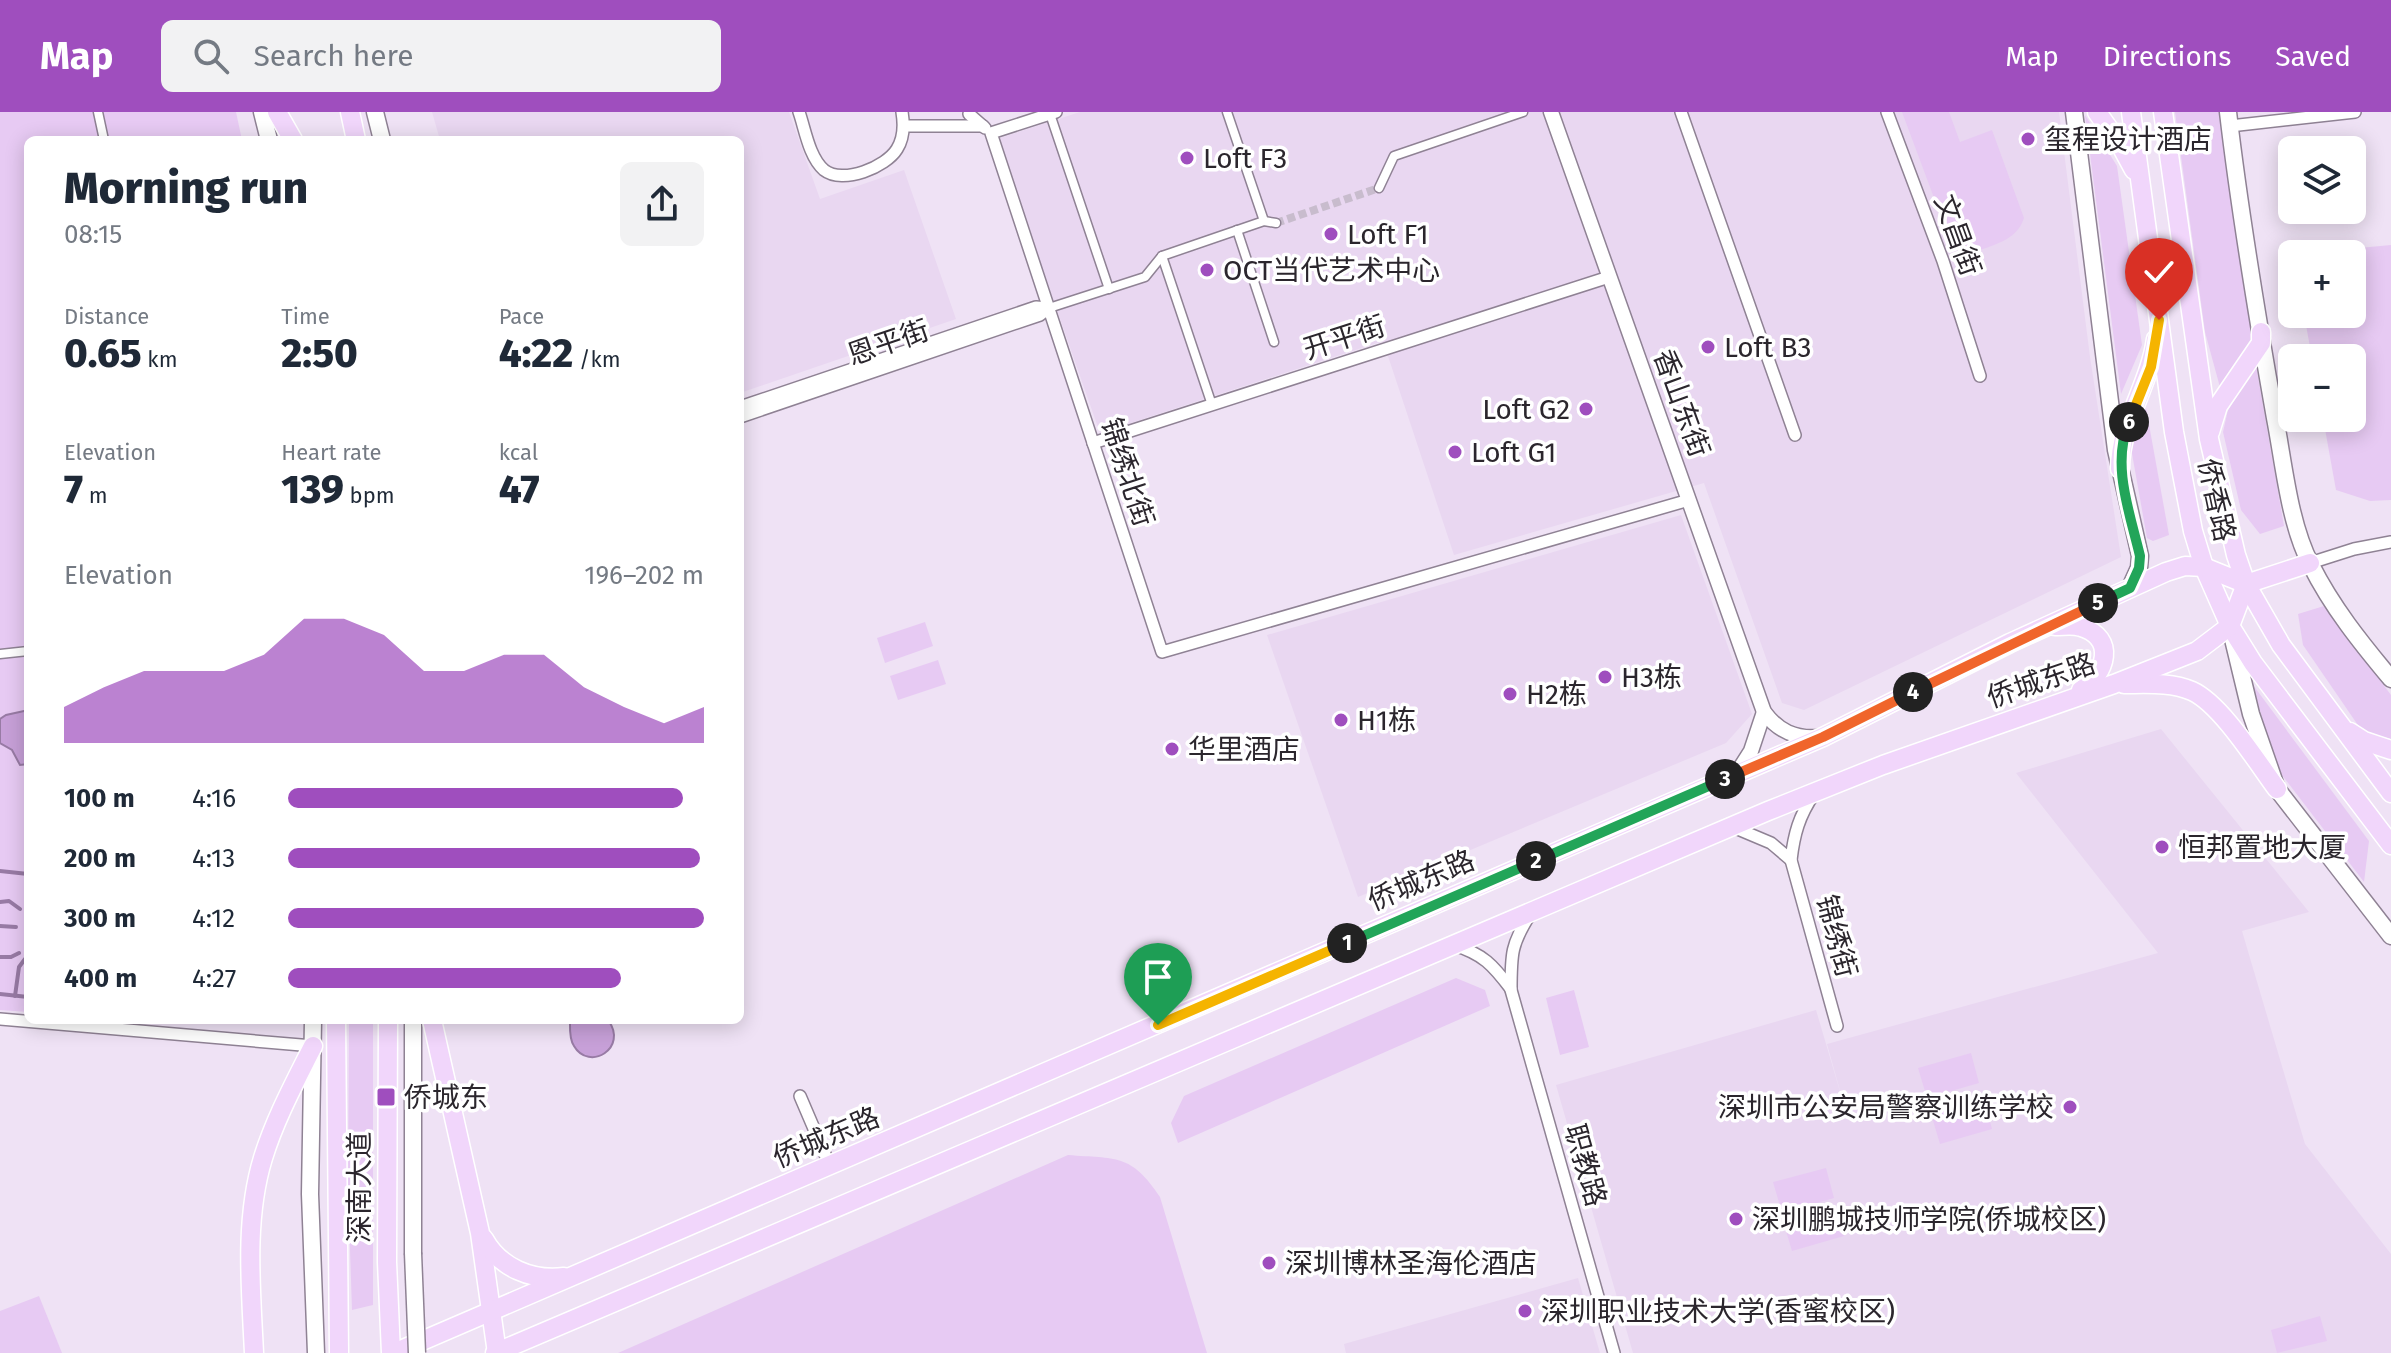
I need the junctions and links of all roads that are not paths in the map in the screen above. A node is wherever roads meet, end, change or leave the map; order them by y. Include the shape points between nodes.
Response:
1 (98, 112) edge
2 (262, 112) edge
3 (277, 112) edge
4 (290, 112) edge
5 (350, 112) edge
6 (375, 112) edge
7 (799, 112) edge
8 (902, 112) edge
9 (1227, 112) edge
10 (1523, 112) edge
11 (1551, 112) edge
12 (1681, 112) edge
13 (1887, 112) edge
14 (2074, 112) edge
15 (2097, 112) edge
16 (2131, 112) edge
17 (2163, 112) edge
18 (2355, 112) edge
19 (1053, 113) edge
20 (969, 114) edge
21 (2229, 119) edge
22 (905, 126) junction
23 (987, 130) junction
24 (103, 136) edge
25 (268, 136) edge
26 (292, 136) edge
27 (294, 136) edge
28 (355, 136) edge
29 (381, 136) edge
30 (2139, 180) junction
31 (1379, 188) tunnel mouth
32 (1264, 221) junction
33 (1276, 223) tunnel mouth
34 (1237, 230) junction
35 (1162, 256) junction
36 (1609, 277) junction
37 (1109, 289) junction
38 (1049, 308) junction
39 (2159, 320) junction
40 (2261, 332) junction
41 (1274, 342) dead end
42 (1980, 376) dead end
43 (1212, 405) junction
44 (744, 406) edge
45 (744, 416) edge
46 (1795, 435) dead end
47 (2209, 439) junction
48 (1093, 443) junction
49 (2120, 469) junction
50 (1689, 500) junction
51 (2391, 542) edge
52 (2310, 563) junction
53 (2204, 567) junction
54 (2246, 584) junction
55 (2130, 588) junction
56 (2046, 626) junction
57 (2230, 626) junction
58 (24, 651) edge
59 (0, 654) edge
60 (2391, 679) edge
61 (2114, 684) junction
62 (2054, 706) junction
63 (1764, 712) junction
64 (2339, 724) junction
65 (1823, 737) junction
66 (2391, 750) edge
67 (1736, 774) junction
68 (2277, 789) junction
69 (1815, 791) junction
70 (2391, 793) edge
71 (1731, 826) junction
72 (2391, 845) edge
73 (1791, 860) junction
74 (1532, 911) junction
75 (2391, 936) edge
76 (1453, 945) junction
77 (1511, 990) junction
78 (0, 1019) edge
79 (24, 1021) edge
80 (58, 1024) edge
81 (313, 1024) edge
82 (336, 1024) edge
83 (388, 1024) edge
84 (413, 1024) edge
85 (433, 1024) edge
86 (1837, 1026) dead end
87 (313, 1046) junction
88 (800, 1096) dead end
89 (830, 1166) junction
90 (480, 1233) junction
91 (579, 1275) junction
92 (493, 1312) junction
93 (252, 1322) junction
94 (553, 1328) junction
95 (247, 1353) edge
96 (254, 1353) edge
97 (316, 1353) edge
98 (339, 1353) edge
99 (392, 1353) edge
100 (417, 1353) edge
101 (497, 1353) edge
102 (531, 1353) edge
103 (1614, 1353) edge

1 - 24 street
2 - 25 main road
3 - 26 main road
4 - 27 main road
5 - 28 main road
6 - 29 main road
7 - 22 street via 814,155 824,170 837,175 884,163 898,148
8 - 22 street
9 - 32 street
10 - 31 street via 1394,156
11 - 36 street, 香山东街
12 - 46 street
13 - 42 street, 文昌街
14 - 49 main road
15 - 30 main road
16 - 30 main road, 侨香路
17 - 47 main road, 侨香路
18 - 21 street
19 - 23 street
19 - 37 street
20 - 23 street
21 - 40 main road
22 - 23 street
23 - 38 street
30 - 39 main road, 侨香路
32 - 33 street
32 - 34 street
34 - 35 street
34 - 41 street
35 - 37 street via 1145,277
35 - 43 street
36 - 43 street, 开平街
36 - 50 street, 香山东街
37 - 38 street
38 - 44 street, 恩平街 via 1036,307
38 - 45 street, 恩平街
38 - 48 street, 锦绣北街
39 - 49 main road via 2151,367 2124,433
39 - 53 main road, 侨香路 via 2174,432
40 - 47 main road via 2254,356 2214,414
40 - 52 main road via 2285,469
43 - 48 street, 开平街
47 - 54 main road, 侨香路
48 - 50 street, 锦绣北街 via 1162,652
49 - 55 main road via 2140,556
50 - 63 street, 香山东街
51 - 52 street
52 - 54 main road
52 - 60 main road via 2345,622
53 - 54 main road
53 - 55 main road, 侨城东路 via 2185,566
53 - 57 main road, 侨香路
54 - 57 main road
54 - 64 main road, 侨香路 via 2281,645
55 - 56 main road, 侨城东路
56 - 62 main road via 2084,627 2104,650 2105,660 2098,677
56 - 65 main road, 侨城东路
57 - 61 main road, 侨城东路 via 2197,651
57 - 68 main road via 2255,728
57 - 72 main road, 侨香路
58 - 59 street
61 - 62 main road, 侨城东路
61 - 68 main road via 2176,686 2199,695 2215,707
62 - 69 main road, 侨城东路
63 - 65 street via 1786,733
63 - 67 street via 1751,751
64 - 66 main road via 2364,741
64 - 70 main road, 侨香路
65 - 67 main road, 侨城东路
67 - 89 main road, 侨城东路
68 - 75 main road
69 - 71 main road, 侨城东路
69 - 73 street, 锦绣街 via 1801,814
71 - 73 street via 1771,843
71 - 74 main road, 侨城东路
73 - 86 street, 锦绣街
74 - 76 main road, 侨城东路
74 - 77 street, 职教路 via 1515,936
76 - 77 street, 职教路 via 1493,965
76 - 94 main road, 侨城东路
77 - 103 street, 职教路
78 - 79 street
80 - 87 street
81 - 87 main road
82 - 98 main road, 深南大道
83 - 99 main road, 深南大道
84 - 100 main road, bridge
85 - 90 main road
87 - 93 main road via 263,1157 255,1191
87 - 97 main road via 310,1194
88 - 89 street
89 - 91 main road, 侨城东路
90 - 91 main road via 511,1268 540,1277
90 - 92 main road
91 - 92 main road, 侨城东路
92 - 99 main road, 侨城东路
92 - 101 main road
93 - 95 main road
93 - 96 main road
94 - 101 main road, 侨城东路
94 - 102 main road

